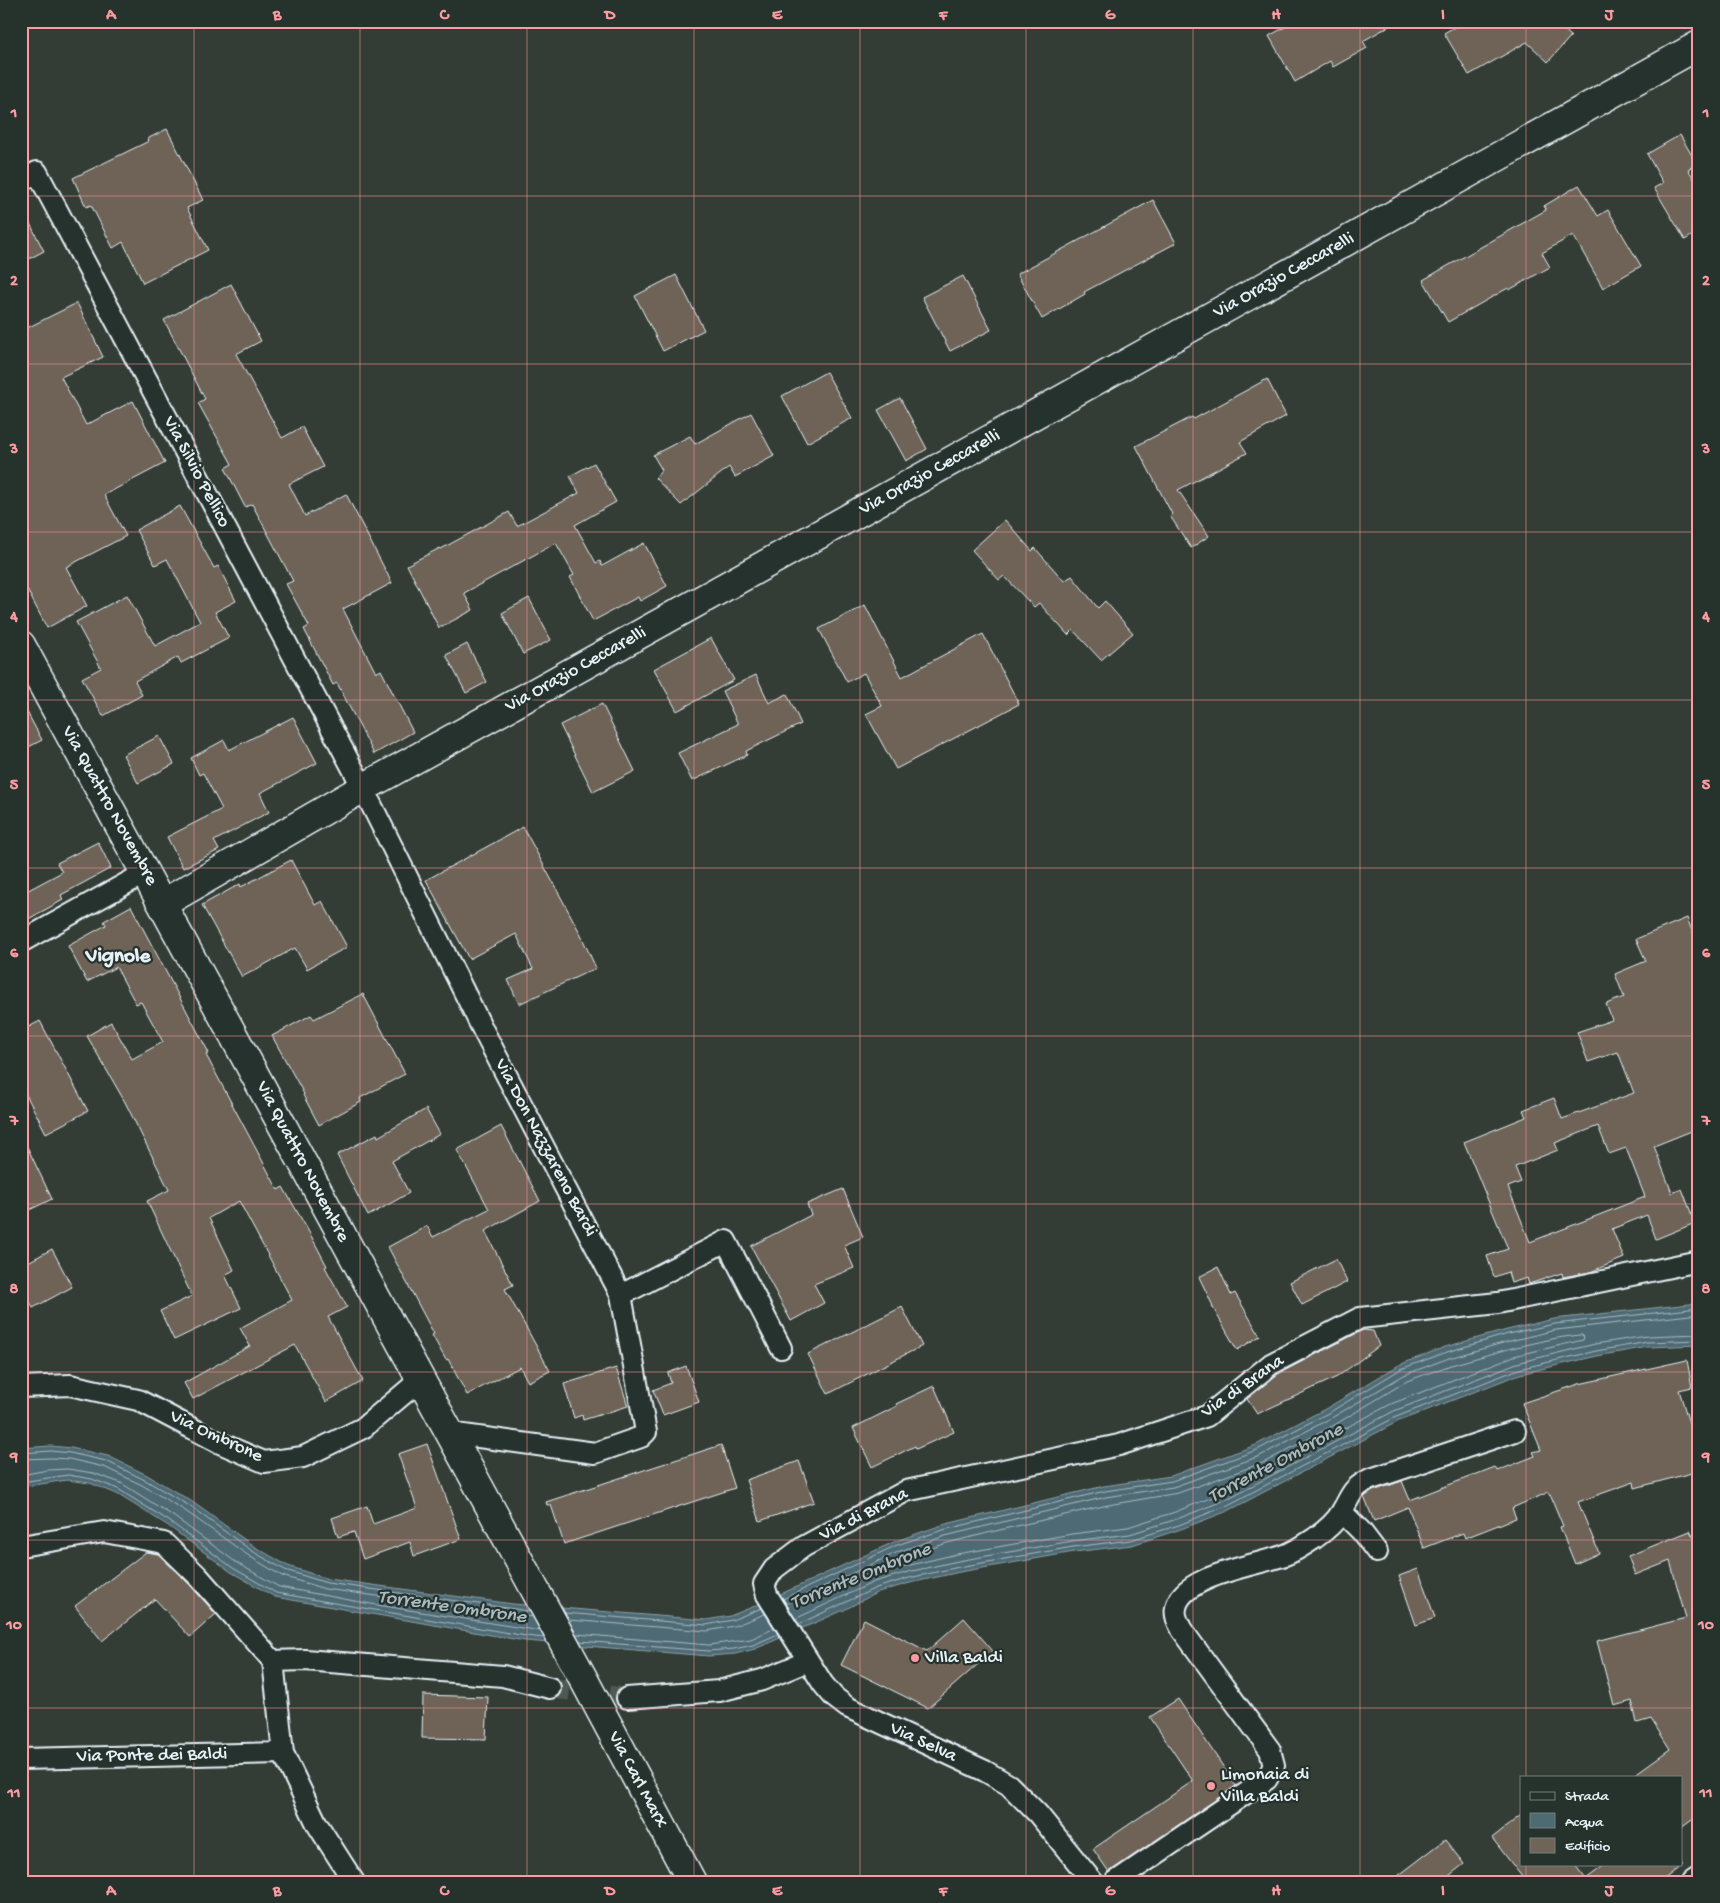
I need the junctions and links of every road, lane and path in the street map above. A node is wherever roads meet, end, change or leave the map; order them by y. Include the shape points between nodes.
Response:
1 (1695, 49) edge
2 (21, 181) edge
3 (21, 645) edge
4 (363, 788) junction
5 (145, 873) junction
6 (162, 904) junction
7 (21, 942) edge
8 (1699, 1261) edge
9 (621, 1295) junction
10 (782, 1348) dead end
11 (420, 1380) junction
12 (21, 1387) edge
13 (1514, 1431) dead end
14 (449, 1433) junction
15 (1342, 1512) junction
16 (21, 1546) edge
17 (1377, 1552) dead end
18 (767, 1595) joint
19 (804, 1655) junction
20 (273, 1661) junction
21 (583, 1678) joint
22 (550, 1688) tunnel mouth
23 (627, 1698) tunnel mouth
24 (282, 1753) junction
25 (21, 1759) edge
26 (1699, 1877) edge
27 (354, 1882) edge
28 (692, 1882) edge
29 (1093, 1882) edge
30 (1115, 1882) edge
31 (1692, 1882) edge

1 - 4 street, Via Orazio Ceccarelli
2 - 4 street, Via Silvio Pellico via 37,172
3 - 5 street, Via Quattro Novembre
4 - 6 street, Via Orazio Ceccarelli
4 - 9 street, Via Don Nazzareno Bardi via 485,1034
5 - 6 street, Via Quattro Novembre
5 - 7 street
6 - 11 street, Via Quattro Novembre
8 - 18 street, Via di Brana via 1498,1303 1360,1318 1271,1364 1207,1416 1120,1445 906,1491 804,1547 774,1568 764,1584
9 - 10 street via 726,1241
9 - 14 street, Via Don Nazzareno Bardi via 646,1432 641,1437 596,1453
11 - 12 street, Via Ombrone via 363,1428 303,1458 264,1462 138,1400 70,1385
11 - 14 street, Via Quattro Novembre
13 - 15 street via 1368,1480 1353,1490
14 - 21 street, Via Quattro Novembre
15 - 17 street
15 - 30 street via 1303,1546 1286,1555 1204,1581 1179,1601 1176,1618 1182,1630 1270,1750 1274,1765 1267,1779
16 - 20 street via 104,1532 164,1543 198,1576
18 - 19 street, Via Selva
19 - 23 street via 762,1680 719,1690
19 - 29 street, Via Selva via 834,1697 847,1707 1009,1785 1038,1814
20 - 22 street via 305,1660 485,1674
20 - 24 street
21 - 28 street, Via Carl Marx
24 - 25 street, Via Ponte dei Baldi
24 - 27 street via 318,1824
26 - 31 street

